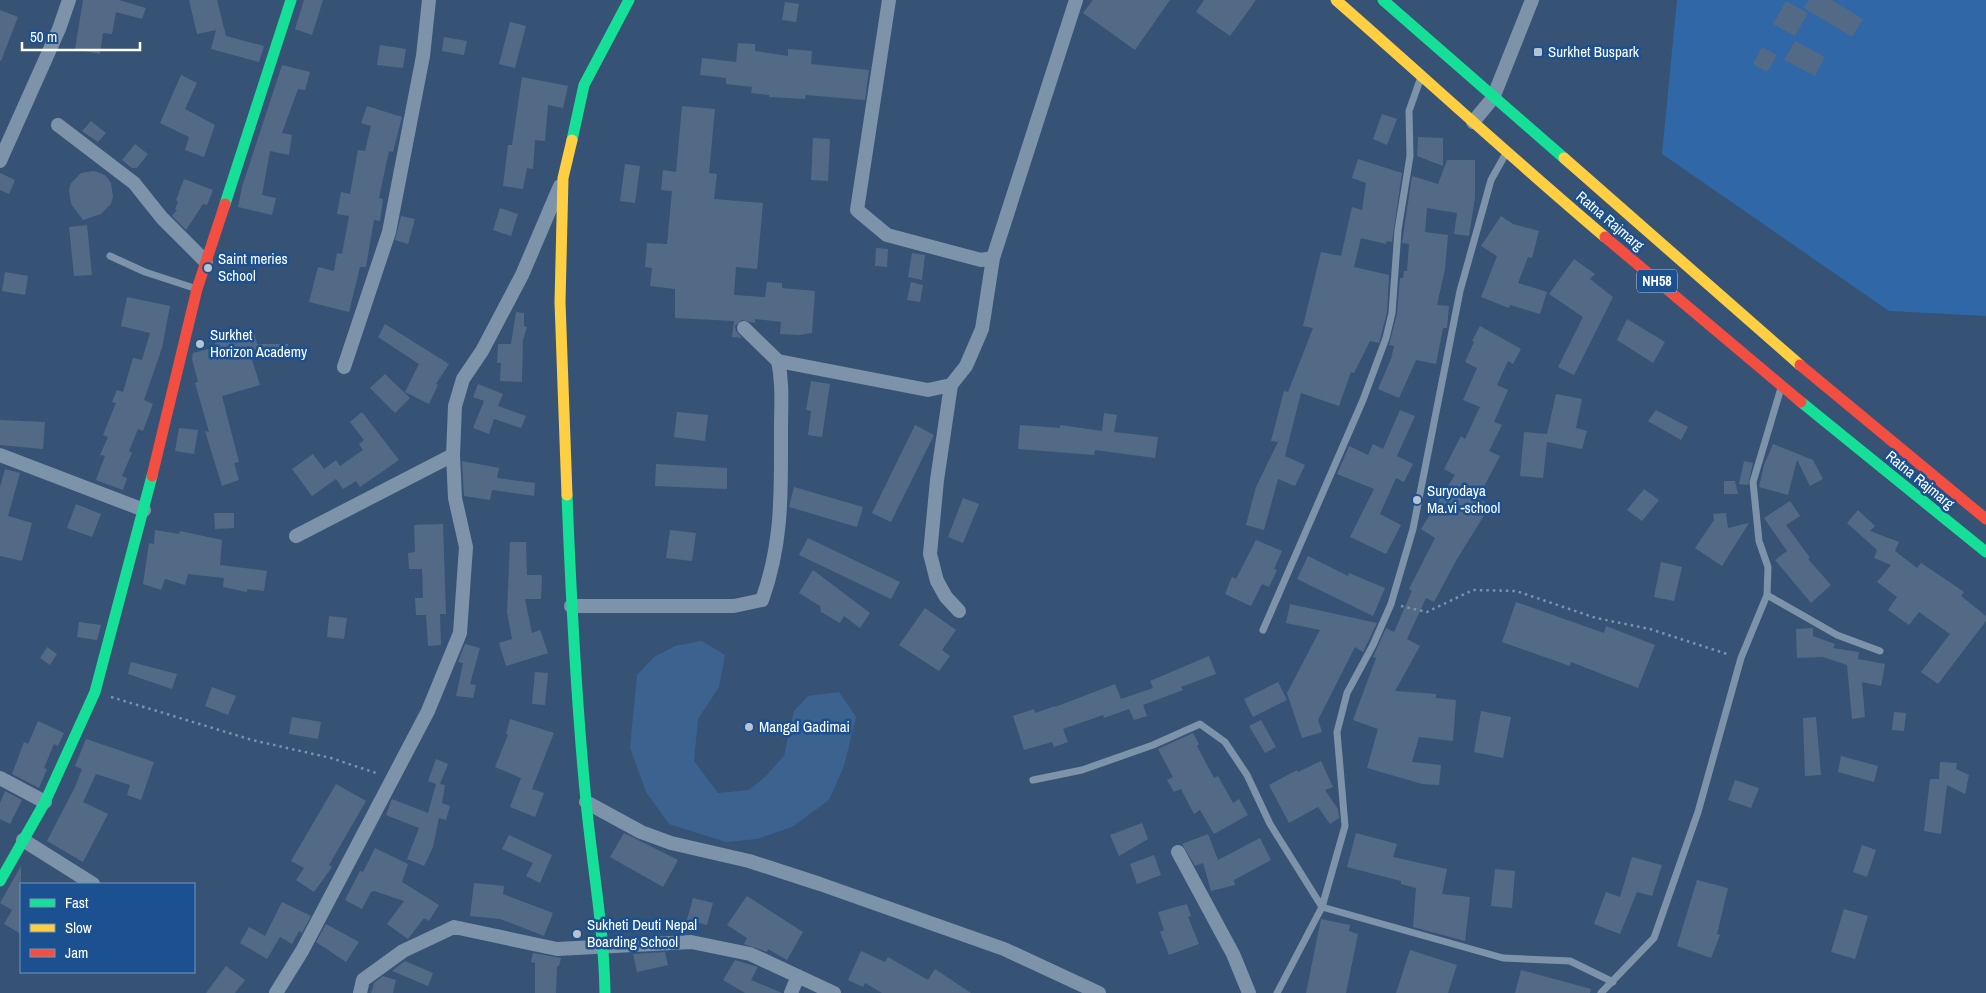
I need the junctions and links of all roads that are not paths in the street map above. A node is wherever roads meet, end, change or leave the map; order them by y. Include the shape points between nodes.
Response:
1 (69, 0) edge
2 (291, 0) edge
3 (429, 0) edge
4 (629, 0) edge
5 (888, 0) edge
6 (1076, 0) edge
7 (1336, 0) edge
8 (1383, 0) edge
9 (1532, 0) edge
10 (1422, 75) junction
11 (1493, 98) junction
12 (1473, 122) junction
13 (58, 125) dead end
14 (1506, 153) junction
15 (0, 161) edge
16 (563, 178) junction
17 (110, 256) dead end
18 (993, 258) junction
19 (206, 262) junction
20 (197, 289) junction
21 (744, 328) dead end
22 (778, 361) junction
23 (344, 367) dead end
24 (951, 385) junction
25 (1782, 386) junction
26 (0, 455) edge
27 (453, 455) junction
28 (144, 510) junction
29 (1986, 519) edge
30 (296, 536) dead end
31 (1986, 552) edge
32 (1767, 595) junction
33 (570, 606) junction
34 (959, 611) dead end
35 (1263, 630) dead end
36 (1880, 650) dead end
37 (0, 778) edge
38 (1033, 780) dead end
39 (45, 802) junction
40 (586, 802) junction
41 (23, 840) junction
42 (1178, 852) dead end
43 (0, 881) edge
44 (91, 883) edge
45 (1322, 907) junction
46 (604, 947) junction
47 (798, 976) junction
48 (1613, 982) junction
49 (276, 993) edge
50 (360, 993) edge
51 (605, 993) edge
52 (790, 993) edge
53 (834, 993) edge
54 (1099, 993) edge
55 (1249, 993) edge
56 (1277, 993) edge
57 (1601, 993) edge

1 - 15 street
2 - 19 street
3 - 23 street via 422,56 389,232
4 - 16 street via 584,86
5 - 18 street via 857,210 887,235 981,260
6 - 18 street
7 - 10 street, Ratna Rajmarg / NH58
8 - 11 street, Ratna Rajmarg / NH58
9 - 11 street
10 - 12 street, Ratna Rajmarg / NH58
10 - 35 lane via 1409,111 1410,156 1398,230 1392,313 1386,338 1363,400
11 - 12 street
11 - 29 street, Ratna Rajmarg / NH58 via 1792,358
12 - 14 street, Ratna Rajmarg / NH58
13 - 19 street via 134,183 162,218
14 - 25 street, Ratna Rajmarg / NH58
14 - 45 lane via 1490,180 1460,291 1413,529 1391,604 1347,693 1337,732 1345,826
16 - 27 street via 522,274 482,351 463,379 455,406
16 - 33 street via 560,302
17 - 20 lane via 145,272
18 - 24 street via 982,329 966,366
19 - 20 street
20 - 28 street
21 - 22 street
22 - 24 street via 928,390
22 - 33 street via 782,380 781,493 773,569 762,600 734,606
24 - 34 street via 930,554 937,581 946,598
25 - 31 street, Ratna Rajmarg / NH58
25 - 32 lane via 1752,482 1759,541 1768,567
26 - 28 street
27 - 30 street
27 - 49 street via 455,498 466,547 460,633 428,711 302,951
28 - 39 street via 95,692
32 - 36 lane via 1836,635
32 - 48 lane via 1741,658 1698,812 1654,938
33 - 40 street
37 - 39 street
38 - 45 lane via 1082,770 1200,724 1225,742 1247,775 1270,824
39 - 41 street
40 - 46 street
40 - 54 street via 641,832 820,884 1004,949
41 - 43 street
41 - 44 street
42 - 55 street via 1233,954
45 - 48 lane via 1503,958 1570,961
45 - 56 lane
46 - 47 street via 691,942 750,954
46 - 50 street via 557,949 454,927 403,951 364,980
46 - 51 street
47 - 52 street
47 - 53 street
48 - 57 lane

